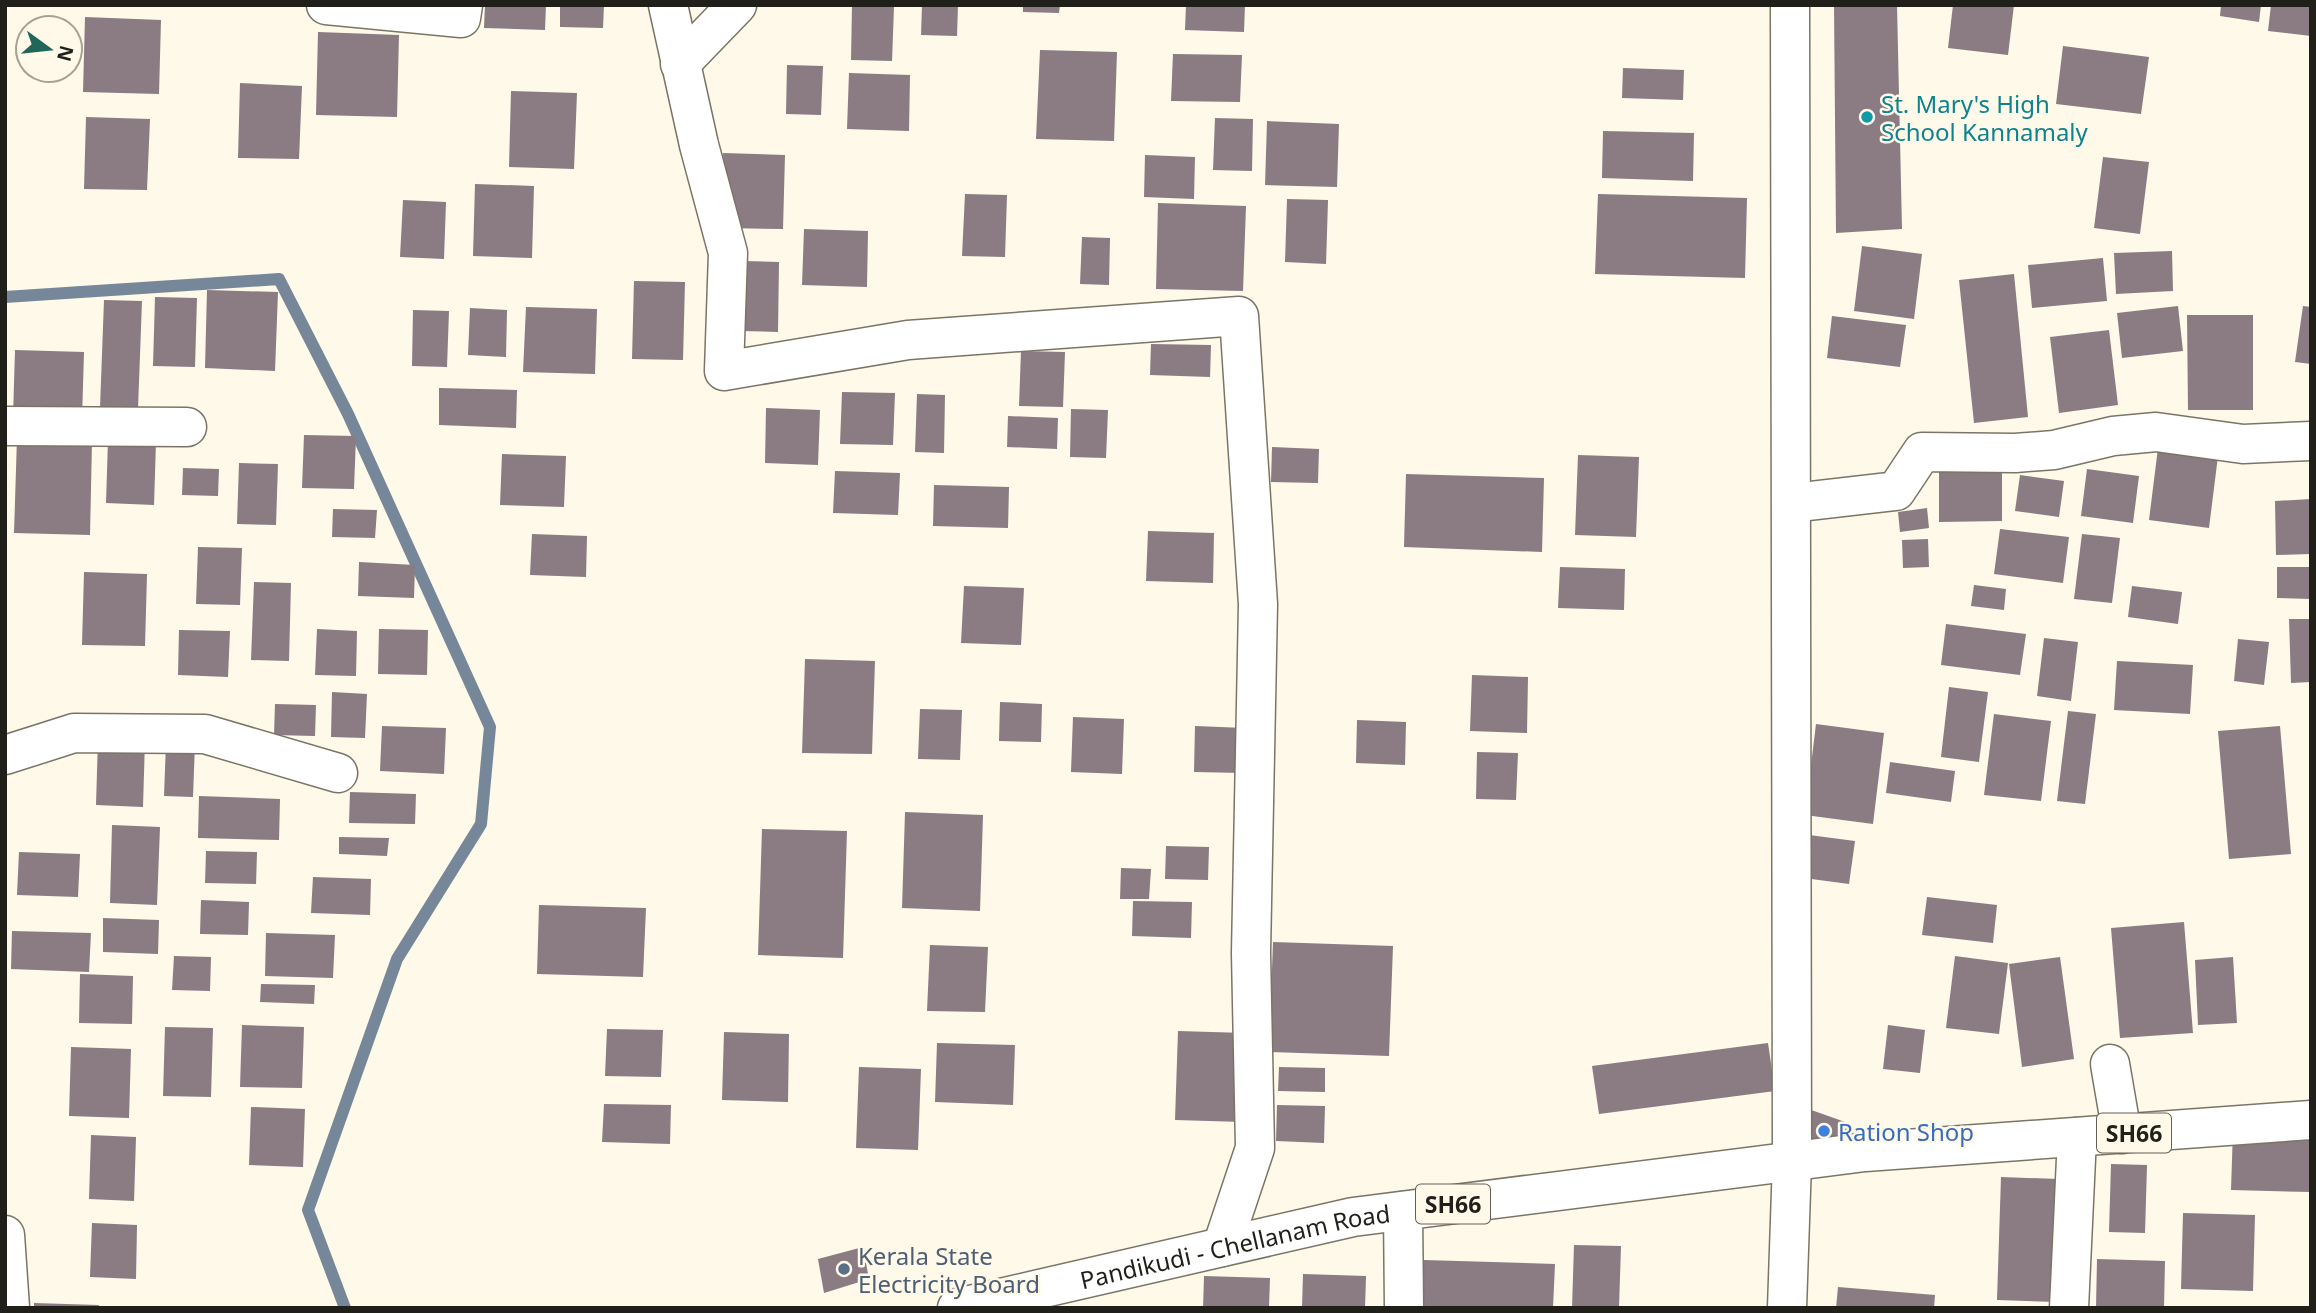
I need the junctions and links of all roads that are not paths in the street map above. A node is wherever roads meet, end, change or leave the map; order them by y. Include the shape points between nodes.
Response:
1 (326, 5) edge
2 (463, 5) edge
3 (668, 5) edge
4 (737, 5) edge
5 (1790, 5) edge
6 (680, 64) junction
7 (5, 426) edge
8 (187, 427) dead end
9 (2311, 441) edge
10 (1792, 503) junction
11 (5, 755) edge
12 (338, 773) dead end
13 (2110, 1064) dead end
14 (2311, 1120) edge
15 (2122, 1134) junction
16 (2077, 1137) junction
17 (1792, 1161) junction
18 (1403, 1211) junction
19 (5, 1235) edge
20 (1222, 1247) junction
21 (10, 1308) edge
22 (957, 1308) edge
23 (1404, 1308) edge
24 (1787, 1308) edge
25 (2069, 1308) edge

1 - 2 street via 461,18
3 - 6 street
4 - 6 street
5 - 10 street
6 - 20 street via 728,253 724,372 908,340 1240,316 1258,604 1251,953 1255,1149
7 - 8 street
9 - 10 street via 2243,444 2156,432 2015,453 1922,452 1896,491
10 - 17 street
11 - 12 street via 74,733 205,734
13 - 15 street
14 - 15 street, Pandikudi - Chellanam Road / SH66
15 - 16 street, Pandikudi - Chellanam Road / SH66
16 - 17 street, Pandikudi - Chellanam Road / SH66 via 1957,1143
16 - 25 street
17 - 18 street, Pandikudi - Chellanam Road / SH66
17 - 24 street
18 - 20 street, Pandikudi - Chellanam Road / SH66 via 1353,1217
18 - 23 street
19 - 21 street
20 - 22 street, Pandikudi - Chellanam Road / SH66

